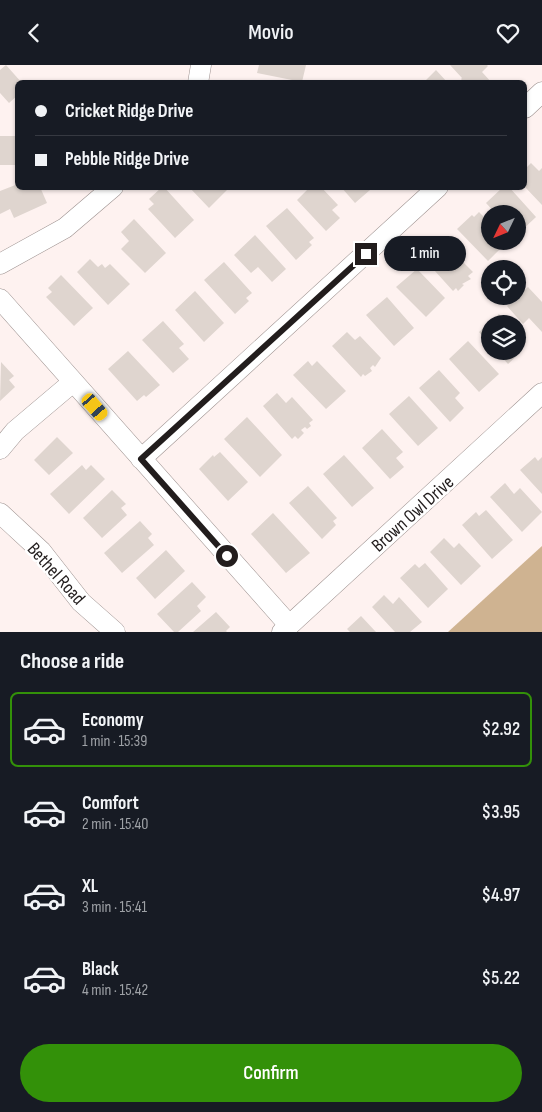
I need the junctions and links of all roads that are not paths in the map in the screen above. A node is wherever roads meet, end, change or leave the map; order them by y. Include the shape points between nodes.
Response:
1 (201, 65) edge
2 (198, 80) edge
3 (542, 92) edge
4 (527, 106) edge
5 (109, 190) edge
6 (435, 190) edge
7 (0, 264) edge
8 (0, 299) edge
9 (73, 382) junction
10 (542, 393) edge
11 (0, 449) edge
12 (141, 459) junction
13 (0, 513) edge
14 (285, 629) edge
15 (115, 632) edge

1 - 2 street
3 - 4 street
5 - 7 street via 65,228
6 - 12 street
8 - 9 street
9 - 11 street via 15,431
9 - 12 street
10 - 14 street, Brown Owl Drive
12 - 14 street
13 - 15 street, Bethel Road via 41,551 82,602

